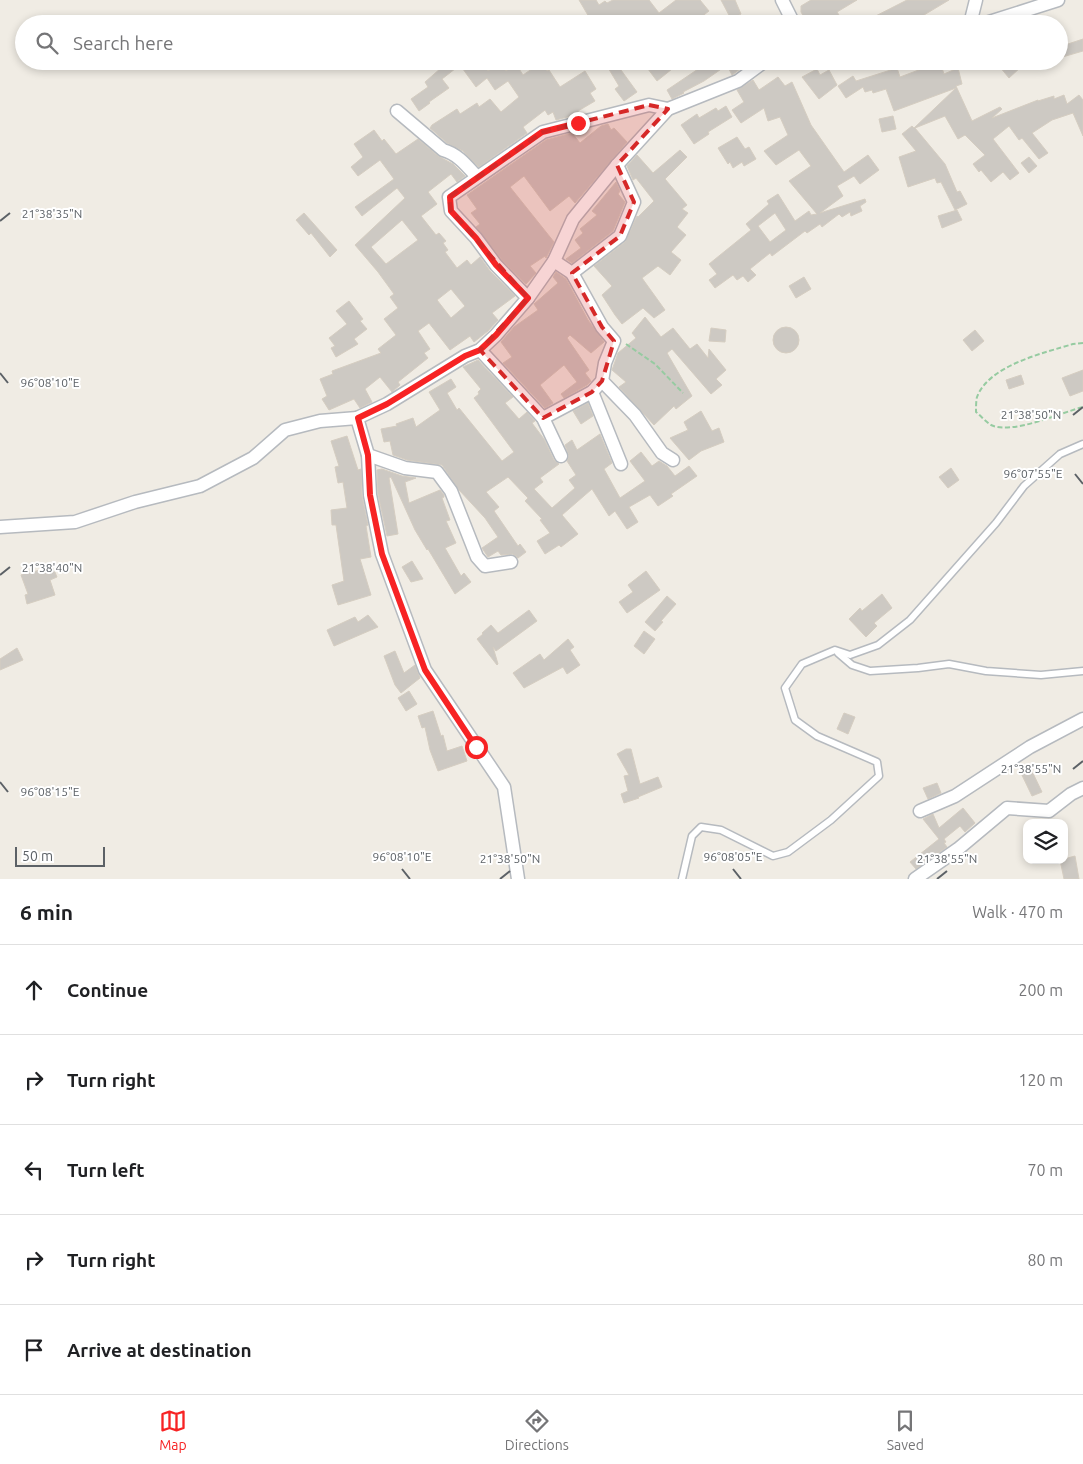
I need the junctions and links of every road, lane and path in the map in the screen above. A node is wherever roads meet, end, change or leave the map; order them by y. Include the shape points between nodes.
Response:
1 (782, 0) edge
2 (976, 0) edge
3 (1058, 0) edge
4 (790, 15) edge
5 (972, 15) edge
6 (1011, 15) edge
7 (753, 70) edge
8 (668, 109) junction
9 (397, 111) dead end
10 (617, 165) junction
11 (477, 177) junction
12 (554, 261) junction
13 (572, 272) junction
14 (528, 298) junction
15 (614, 341) junction
16 (1083, 343) edge
17 (480, 350) junction
18 (602, 381) junction
19 (592, 392) junction
20 (683, 393) dead end
21 (1083, 408) edge
22 (358, 418) junction
23 (543, 418) junction
24 (1083, 444) edge
25 (368, 455) junction
26 (561, 456) dead end
27 (673, 460) dead end
28 (621, 464) dead end
29 (0, 527) edge
30 (511, 562) dead end
31 (835, 650) junction
32 (1083, 671) edge
33 (1083, 719) edge
34 (1083, 788) edge
35 (920, 811) dead end
36 (518, 879) edge
37 (682, 879) edge
38 (914, 879) edge

1 - 4 street
2 - 5 street
3 - 6 street
7 - 8 street via 738,81
8 - 10 street
8 - 11 street via 649,105 542,132
9 - 11 street via 443,150 459,157
10 - 12 street via 573,219
10 - 13 street via 634,202 620,236
11 - 14 street via 450,197 451,211
12 - 13 street
12 - 14 street
13 - 15 street via 602,327
14 - 17 street
15 - 18 street via 604,363
15 - 20 path via 627,344 654,364
16 - 21 path via 1013,364 990,378 977,397 976,412 990,425 1004,428
17 - 22 street
17 - 23 street
18 - 19 street
18 - 27 street via 635,415 662,453
19 - 23 street
19 - 28 street
22 - 25 street
22 - 29 street via 320,421 285,430 253,458 200,486 75,522
23 - 26 street
24 - 31 lane via 1060,454 1024,486 996,523 910,620 878,645 850,655
25 - 30 street via 405,468 437,472 451,491 477,557 485,566
25 - 36 street via 370,495 382,554 425,670 504,787
31 - 32 lane via 852,665 870,671 949,664 986,671 1041,675
31 - 37 lane via 802,664 785,688 795,720 817,736 877,762 879,776 831,820 788,852 773,856 721,830 700,827 692,836
33 - 35 street via 1030,747 955,796
34 - 38 street via 1049,811 1007,808 958,849

